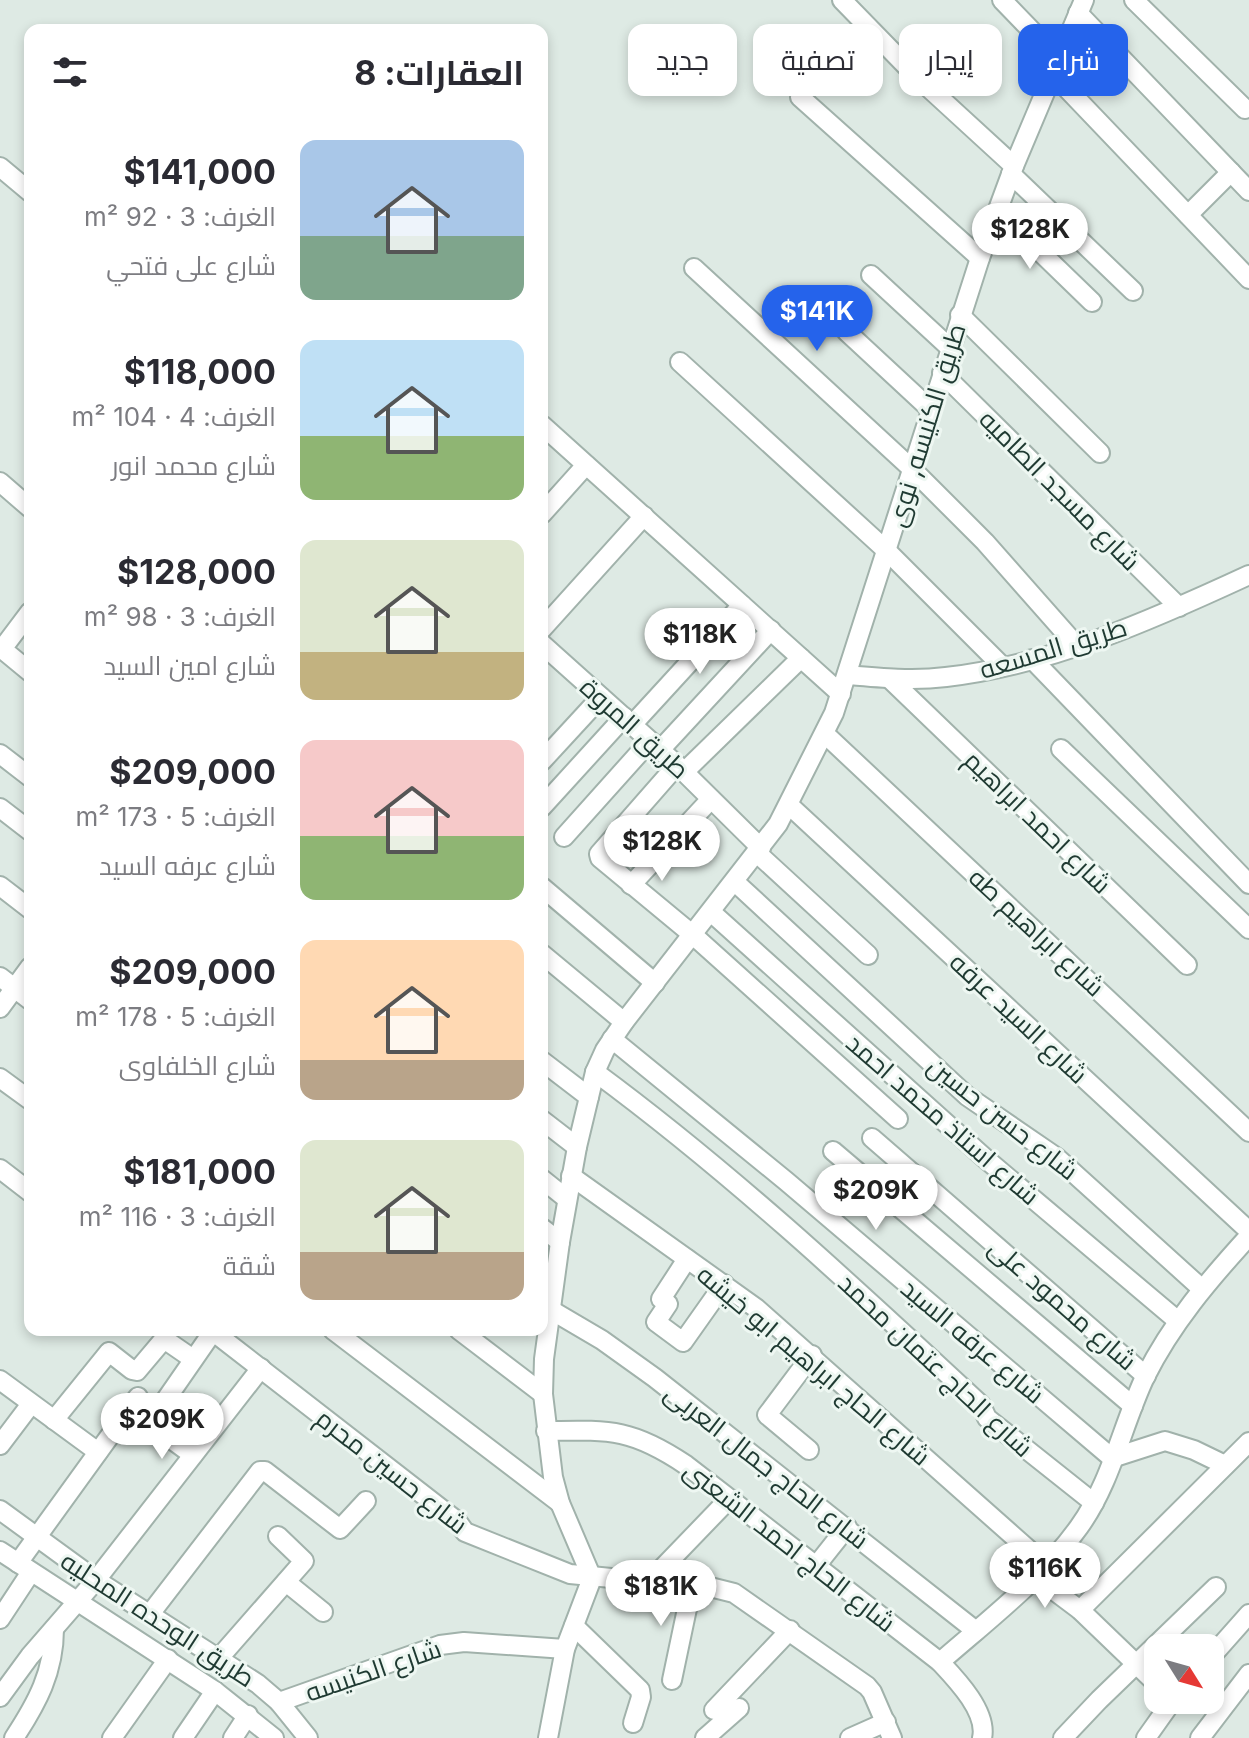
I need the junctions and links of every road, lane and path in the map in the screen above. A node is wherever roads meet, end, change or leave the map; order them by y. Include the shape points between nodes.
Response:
1 (842, 0) edge
2 (1002, 0) edge
3 (1134, 0) edge
4 (1081, 6) edge
5 (1021, 24) edge
6 (1043, 96) edge
7 (1082, 96) edge
8 (800, 97) dead end
9 (1245, 109) dead end
10 (0, 167) edge
11 (1013, 170) junction
12 (1231, 172) junction
13 (24, 187) edge
14 (1249, 191) edge
15 (998, 211) junction
16 (1188, 215) junction
17 (980, 258) junction
18 (694, 268) dead end
19 (871, 275) dead end
20 (1249, 279) edge
21 (1133, 291) dead end
22 (1092, 302) dead end
23 (960, 315) junction
24 (847, 332) dead end
25 (950, 348) junction
26 (680, 362) dead end
27 (942, 373) junction
28 (930, 409) junction
29 (548, 430) edge
30 (1100, 453) dead end
31 (586, 465) junction
32 (911, 468) junction
33 (0, 482) edge
34 (24, 503) edge
35 (548, 507) edge
36 (644, 516) junction
37 (887, 551) junction
38 (1249, 575) edge
39 (742, 605) junction
40 (1179, 607) junction
41 (24, 620) edge
42 (548, 622) edge
43 (771, 630) junction
44 (1076, 645) junction
45 (548, 649) edge
46 (801, 658) junction
47 (1032, 659) junction
48 (1002, 666) junction
49 (24, 667) edge
50 (848, 675) junction
51 (890, 679) junction
52 (841, 694) junction
53 (601, 697) junction
54 (628, 721) junction
55 (825, 734) junction
56 (655, 746) junction
57 (1061, 749) dead end
58 (0, 754) edge
59 (548, 754) edge
60 (680, 768) junction
61 (24, 772) edge
62 (711, 799) junction
63 (548, 801) edge
64 (789, 805) junction
65 (0, 808) edge
66 (24, 826) edge
67 (564, 837) dead end
68 (759, 850) junction
69 (735, 882) junction
70 (1249, 884) edge
71 (631, 885) junction
72 (0, 886) edge
73 (548, 892) edge
74 (24, 904) edge
75 (711, 912) junction
76 (1249, 929) edge
77 (693, 935) junction
78 (868, 955) dead end
79 (548, 959) edge
80 (1187, 965) dead end
81 (24, 971) edge
82 (7, 983) edge
83 (655, 983) junction
84 (24, 996) edge
85 (0, 1008) edge
86 (624, 1022) junction
87 (612, 1039) junction
88 (548, 1066) edge
89 (595, 1072) junction
90 (0, 1078) edge
91 (24, 1096) edge
92 (589, 1097) junction
93 (898, 1119) dead end
94 (548, 1125) edge
95 (1249, 1132) edge
96 (872, 1138) dead end
97 (577, 1147) junction
98 (833, 1151) dead end
99 (0, 1169) edge
100 (571, 1176) junction
101 (548, 1184) edge
102 (24, 1187) edge
103 (567, 1199) junction
104 (548, 1233) edge
105 (1249, 1234) edge
106 (560, 1242) junction
107 (687, 1259) junction
108 (724, 1284) junction
109 (1201, 1288) junction
110 (548, 1312) edge
111 (548, 1318) edge
112 (1178, 1321) junction
113 (209, 1336) edge
114 (221, 1336) edge
115 (341, 1336) edge
116 (467, 1336) edge
117 (546, 1336) edge
118 (812, 1355) junction
119 (193, 1359) junction
120 (261, 1368) junction
121 (1146, 1376) junction
122 (0, 1380) edge
123 (543, 1394) junction
124 (138, 1397) dead end
125 (31, 1404) junction
126 (1133, 1406) junction
127 (54, 1420) junction
128 (546, 1431) junction
129 (1249, 1442) edge
130 (0, 1445) edge
131 (809, 1450) dead end
132 (98, 1452) junction
133 (193, 1455) junction
134 (1112, 1458) junction
135 (1225, 1465) junction
136 (729, 1499) junction
137 (366, 1501) dead end
138 (560, 1503) junction
139 (1094, 1503) junction
140 (0, 1510) edge
141 (847, 1527) junction
142 (278, 1536) dead end
143 (36, 1537) junction
144 (0, 1551) edge
145 (816, 1566) junction
146 (24, 1567) junction
147 (1042, 1572) junction
148 (592, 1578) junction
149 (96, 1580) junction
150 (286, 1582) junction
151 (649, 1582) junction
152 (692, 1585) junction
153 (1216, 1587) dead end
154 (77, 1602) junction
155 (1080, 1610) junction
156 (323, 1612) dead end
157 (150, 1614) junction
158 (1249, 1614) edge
159 (0, 1619) edge
160 (574, 1626) junction
161 (54, 1629) junction
162 (790, 1630) junction
163 (976, 1631) junction
164 (1224, 1642) edge
165 (565, 1649) junction
166 (219, 1658) junction
167 (168, 1659) junction
168 (940, 1662) junction
169 (1136, 1666) junction
170 (1144, 1673) edge
171 (1249, 1674) edge
172 (672, 1680) dead end
173 (215, 1691) junction
174 (0, 1697) edge
175 (279, 1702) junction
176 (739, 1708) dead end
177 (714, 1710) dead end
178 (1163, 1714) edge
179 (248, 1715) junction
180 (633, 1723) dead end
181 (889, 1730) edge
182 (14, 1738) edge
183 (112, 1738) edge
184 (183, 1738) edge
185 (233, 1738) edge
186 (274, 1738) edge
187 (308, 1738) edge
188 (548, 1738) edge
189 (705, 1738) edge
190 (850, 1738) edge
191 (982, 1738) edge
192 (1065, 1738) edge
193 (1146, 1738) edge
194 (1200, 1738) edge

1 - 11 street
2 - 5 street
3 - 9 street
4 - 12 street
6 - 11 street, طريق الكنيسه, نوى
7 - 16 street
8 - 17 street
10 - 13 street
11 - 15 street, طريق الكنيسه, نوى
11 - 21 street
12 - 14 street
12 - 16 street
15 - 17 street, طريق الكنيسه, نوى
15 - 22 street
16 - 20 street
17 - 23 street, طريق الكنيسه, نوى
18 - 32 street
19 - 25 street
23 - 25 street, طريق الكنيسه, نوى
23 - 30 street
24 - 28 street
25 - 27 street, طريق الكنيسه, نوى
26 - 37 street
27 - 28 street, طريق الكنيسه, نوى
27 - 40 street, شارع مسجد الطاميه
28 - 32 street, طريق الكنيسه, نوى
29 - 31 street
31 - 35 street
31 - 36 street
32 - 37 street, طريق الكنيسه, نوى
32 - 44 street
33 - 34 street
36 - 39 street
36 - 42 street
37 - 48 street
37 - 50 street, طريق الكنيسه, نوى
38 - 40 street, طريق المسعه
39 - 43 street
39 - 54 street
40 - 44 street, طريق المسعه
41 - 49 street via 3,646
43 - 46 street
43 - 56 street
44 - 47 street, طريق المسعه
45 - 53 street, طريق المروة
46 - 52 street
46 - 60 street
47 - 48 street, طريق المسعه
47 - 70 street
48 - 51 street, طريق المسعه via 946,677
50 - 51 street, طريق المسعه
50 - 52 street, طريق الكنيسه, نوى
51 - 80 street, شارع احمد ابراهيم
52 - 55 street, طريق الكنيسه, نوى
53 - 54 street, طريق المروة
53 - 59 street
54 - 56 street, طريق المروة
54 - 63 street
55 - 64 street, طريق الكنيسه, نوى
55 - 95 street, شارع ابراهيم طه
56 - 60 street, طريق المروة
56 - 67 street
57 - 76 street
58 - 61 street
60 - 62 street, طريق المروة
60 - 71 street via 599,854
62 - 68 street, طريق المروة
62 - 71 street
64 - 68 street, طريق الكنيسه, نوى
64 - 105 street, شارع السيد عرفه
65 - 66 street
68 - 69 street, طريق الكنيسه, نوى
68 - 78 street, طريق المروة
69 - 75 street, طريق الكنيسه, نوى
69 - 109 street, شارع حسن حسين via 967,1096 1056,1157
71 - 77 street
72 - 74 street
73 - 83 street
75 - 77 street, طريق الكنيسه, نوى
75 - 112 street, شارع استاذ محمد احمد via 987,1160
77 - 83 street, طريق الكنيسه, نوى
77 - 93 street
79 - 86 street
81 - 82 street
82 - 84 street
82 - 85 street
83 - 86 street, طريق الكنيسه, نوى
86 - 87 street, طريق الكنيسه, نوى
87 - 89 street, طريق الكنيسه, نوى
87 - 134 street, شارع عرفه السيد
88 - 92 street
89 - 92 street, طريق الكنيسه, نوى
89 - 139 street, شارع الحاج عتمان محمد via 682,1136 880,1311 981,1405 987,1418
90 - 91 street
92 - 97 street, طريق الكنيسه, نوى
94 - 97 street
96 - 121 street, شارع محمود على
97 - 100 street, طريق الكنيسه, نوى
98 - 126 street
99 - 102 street
100 - 103 street, طريق الكنيسه, نوى
100 - 107 street, شارع الحاج ابراهيم ابو خيشه
101 - 103 street
103 - 106 street, طريق الكنيسه, نوى
104 - 106 street
105 - 109 street
106 - 110 street, طريق الكنيسه, نوى
107 - 108 street, شارع الحاج ابراهيم ابو خيشه
107 - 108 street via 661,1299 668,1304 656,1321 683,1342
108 - 118 street, شارع الحاج ابراهيم ابو خيشه
109 - 112 street
111 - 141 street, شارع الحاج جمال العربى via 602,1340
112 - 121 street
113 - 119 street
114 - 120 street, شارع حسين محرم
115 - 138 street
116 - 123 street
117 - 123 street, طريق الكنيسه, نوى
118 - 131 street via 767,1415
118 - 147 street, شارع الحاج ابراهيم ابو خيشه
119 - 127 street via 164,1339 137,1371 109,1352
119 - 133 street via 151,1422
120 - 133 street
120 - 148 street, شارع حسين محرم via 457,1521 463,1531 563,1573
121 - 126 street
122 - 125 street
123 - 128 street, طريق الكنيسه, نوى
124 - 132 street
125 - 127 street
125 - 130 street
126 - 134 street
127 - 132 street
128 - 136 street, شارع الحاج احمد الشعنى via 609,1430 636,1437 662,1449
128 - 138 street, طريق الكنيسه, نوى
129 - 135 street
132 - 143 street
133 - 149 street
134 - 135 street via 1165,1441
134 - 139 street
135 - 155 street
136 - 145 street, شارع الحاج احمد الشعنى
136 - 151 street
137 - 157 street via 340,1529 260,1471
138 - 148 street, طريق الكنيسه, نوى
139 - 147 street
140 - 143 street, طريق الوحده المحليه
141 - 145 street
141 - 163 street, شارع الحاج جمال العربى
142 - 150 street via 304,1559
143 - 146 street
143 - 149 street, طريق الوحده المحليه
144 - 146 street, طريق الوحده المحليه
145 - 168 street, شارع الحاج احمد الشعنى
146 - 154 street, طريق الوحده المحليه
146 - 159 street
147 - 155 street, شارع الحاج ابراهيم ابو خيشه
147 - 163 street
148 - 151 street, شارع حسين محرم
148 - 160 street
149 - 154 street
149 - 157 street, طريق الوحده المحليه
150 - 156 street
150 - 166 street
151 - 152 street, شارع حسين محرم
152 - 162 street, شارع حسين محرم via 734,1593
152 - 172 street
153 - 169 street
154 - 161 street
154 - 167 street, طريق الوحده المحليه
155 - 169 street, شارع الحاج ابراهيم ابو خيشه
157 - 166 street, طريق الوحده المحليه
158 - 164 street
160 - 165 street
160 - 180 street via 640,1690
161 - 174 street
161 - 182 street via 45,1686
162 - 177 street
162 - 181 street, شارع حسين محرم via 867,1686
163 - 168 street
165 - 175 street, شارع الكنيسه via 440,1645
165 - 188 street
166 - 175 street, طريق الوحده المحليه
167 - 173 street, طريق الوحده المحليه
167 - 183 street
168 - 191 street, شارع الحاج احمد الشعنى via 971,1700 984,1730
169 - 170 street, شارع الحاج ابراهيم ابو خيشه
169 - 192 street
171 - 194 street
173 - 179 street, طريق الوحده المحليه
173 - 184 street
175 - 187 street, طريق الوحده المحليه
176 - 189 street
178 - 193 street
179 - 185 street
179 - 186 street, طريق الوحده المحليه
181 - 190 street

